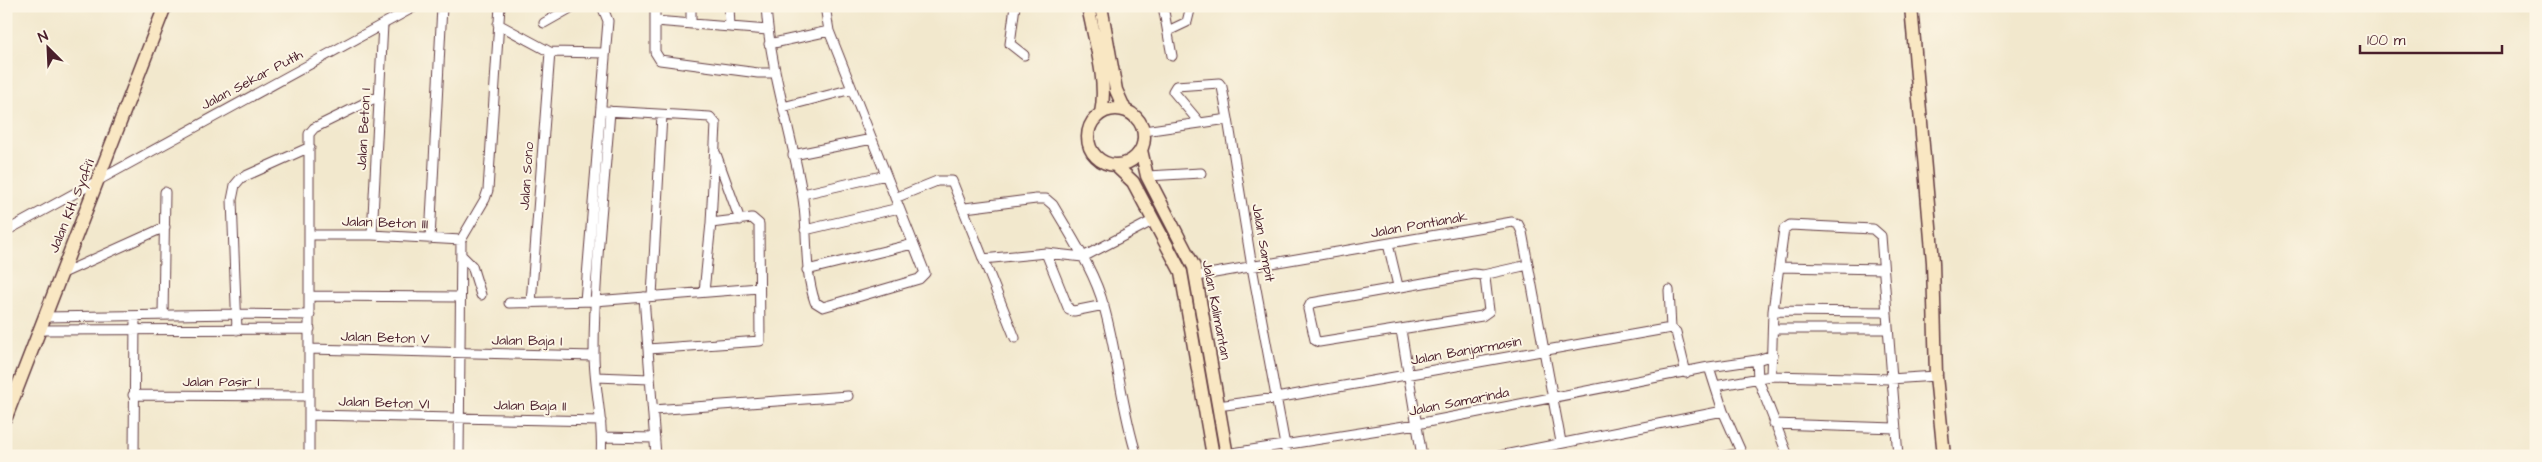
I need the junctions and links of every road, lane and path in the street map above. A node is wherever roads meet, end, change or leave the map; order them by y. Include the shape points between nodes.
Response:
1 (165, 6) edge
2 (416, 6) edge
3 (442, 6) edge
4 (574, 6) edge
5 (602, 6) edge
6 (654, 6) edge
7 (691, 6) edge
8 (729, 6) edge
9 (766, 6) edge
10 (824, 6) edge
11 (1015, 6) edge
12 (1088, 6) edge
13 (1101, 6) edge
14 (1163, 6) edge
15 (1191, 6) edge
16 (1911, 6) edge
17 (500, 8) edge
18 (655, 21) junction
19 (498, 23) junction
20 (544, 23) dead end
21 (383, 24) junction
22 (692, 24) junction
23 (730, 27) junction
24 (768, 30) junction
25 (829, 31) junction
26 (1168, 31) junction
27 (769, 44) junction
28 (550, 52) junction
29 (604, 53) junction
30 (1024, 55) dead end
31 (1172, 56) dead end
32 (774, 73) junction
33 (852, 89) junction
34 (379, 96) junction
35 (783, 107) junction
36 (599, 110) junction
37 (1125, 110) junction
38 (610, 111) junction
39 (1101, 113) junction
40 (662, 115) junction
41 (1228, 119) junction
42 (1200, 123) junction
43 (1144, 132) junction
44 (872, 139) junction
45 (310, 146) junction
46 (715, 150) junction
47 (1141, 150) junction
48 (794, 155) junction
49 (1115, 165) junction
50 (1201, 173) dead end
51 (886, 175) junction
52 (1147, 176) junction
53 (100, 179) junction
54 (165, 192) dead end
55 (803, 194) junction
56 (895, 198) junction
57 (899, 208) junction
58 (965, 208) junction
59 (740, 220) junction
60 (1154, 220) junction
61 (711, 223) junction
62 (165, 228) junction
63 (805, 230) junction
64 (6, 231) edge
65 (309, 235) junction
66 (372, 235) junction
67 (430, 239) junction
68 (461, 240) junction
69 (913, 244) junction
70 (1388, 244) junction
71 (1046, 253) junction
72 (460, 255) junction
73 (1083, 257) junction
74 (982, 259) junction
75 (1528, 265) junction
76 (1252, 267) junction
77 (1780, 267) junction
78 (808, 270) junction
79 (1883, 270) junction
80 (61, 274) junction
81 (1483, 275) junction
82 (1197, 276) junction
83 (1398, 286) junction
84 (759, 288) junction
85 (1669, 290) dead end
86 (704, 292) junction
87 (481, 295) dead end
88 (310, 296) junction
89 (460, 297) junction
90 (648, 297) junction
91 (585, 301) junction
92 (595, 301) junction
93 (531, 302) junction
94 (509, 303) dead end
95 (1104, 305) junction
96 (1774, 311) junction
97 (1886, 312) junction
98 (238, 314) junction
99 (163, 315) junction
100 (310, 315) junction
101 (135, 316) junction
102 (44, 317) junction
103 (1671, 328) junction
104 (310, 329) junction
105 (1773, 329) junction
106 (1887, 329) junction
107 (40, 330) junction
108 (134, 330) junction
109 (237, 330) junction
110 (1401, 330) junction
111 (1206, 333) junction
112 (1192, 336) junction
113 (1016, 338) dead end
114 (309, 349) junction
115 (648, 349) junction
116 (1543, 351) junction
117 (460, 354) junction
118 (1773, 355) junction
119 (594, 356) junction
120 (1757, 360) junction
121 (1709, 367) junction
122 (1686, 373) junction
123 (1409, 376) junction
124 (1771, 376) junction
125 (1936, 376) junction
126 (596, 377) junction
127 (650, 378) junction
128 (1758, 379) junction
129 (1890, 379) junction
130 (1715, 386) junction
131 (134, 395) junction
132 (309, 396) junction
133 (848, 396) dead end
134 (1553, 397) junction
135 (1276, 398) junction
136 (1218, 406) junction
137 (653, 410) junction
138 (1723, 411) junction
139 (309, 415) junction
140 (6, 417) edge
141 (459, 419) junction
142 (601, 421) junction
143 (1417, 424) junction
144 (1774, 424) junction
145 (1895, 428) junction
146 (602, 436) junction
147 (655, 438) junction
148 (1561, 442) junction
149 (1286, 451) edge
150 (1742, 454) edge
151 (1226, 455) edge
152 (134, 456) edge
153 (309, 456) edge
154 (459, 456) edge
155 (601, 456) edge
156 (656, 456) edge
157 (1137, 456) edge
158 (1213, 456) edge
159 (1422, 456) edge
160 (1499, 456) edge
161 (1725, 456) edge
162 (1788, 456) edge
163 (1898, 456) edge
164 (1944, 456) edge

1 - 53 main road, Jalan KH. Syafi'i
2 - 21 street, Jalan Sekar Putih
3 - 67 street
4 - 20 street
5 - 29 street via 608,21
6 - 18 street
7 - 22 street
8 - 23 street
9 - 24 street
10 - 25 street
11 - 30 street via 1010,44
12 - 39 main road via 1102,83
13 - 37 main road via 1116,90
14 - 26 street
15 - 26 street via 1187,22
16 - 125 main road via 1933,262
17 - 19 street
18 - 22 street
18 - 32 street via 655,52 660,60
19 - 28 street
19 - 68 street via 488,190
21 - 34 street, Jalan Beton I
21 - 53 street, Jalan Sekar Putih
22 - 23 street
23 - 24 street
24 - 27 street
25 - 27 street
25 - 33 street
26 - 31 street
27 - 32 street
28 - 29 street
28 - 93 street, Jalan Sono
29 - 36 street
32 - 35 street
33 - 35 street
33 - 44 street
34 - 45 street via 312,129
34 - 66 street, Jalan Beton I
35 - 48 street
36 - 38 street
36 - 91 street
37 - 39 main road via 1117,108
37 - 43 main road via 1140,122
38 - 40 street
38 - 92 street
39 - 49 main road via 1090,127 1089,144 1098,159
40 - 46 street via 714,119
40 - 90 street
41 - 42 street
41 - 42 street, Jalan Sampit via 1219,83 1176,86 1173,91
41 - 76 street, Jalan Sampit
42 - 43 street
43 - 47 main road
44 - 48 street
44 - 51 street
45 - 65 street
45 - 98 street via 241,178 235,185 232,200
46 - 59 street
46 - 61 street
47 - 49 main road via 1134,158
47 - 52 main road, Jalan Kalimantan
48 - 55 street
49 - 60 main road, Jalan Kalimantan via 1133,182
50 - 52 street
51 - 55 street
51 - 56 street
52 - 82 main road, Jalan Kalimantan
53 - 64 street, Jalan Sekar Putih
53 - 80 main road, Jalan KH. Syafi'i
54 - 62 street
55 - 63 street
56 - 57 street
56 - 58 street via 937,181 952,181
57 - 63 street
57 - 69 street
58 - 73 street via 1046,200 1053,204
58 - 74 street
59 - 61 street
59 - 84 street via 752,218 759,224
60 - 73 street
60 - 112 main road, Jalan Kalimantan via 1181,272
61 - 86 street
62 - 80 street
62 - 99 street
63 - 78 street
65 - 66 street, Jalan Beton III
65 - 88 street
66 - 67 street, Jalan Beton III
67 - 68 street, Jalan Beton III
68 - 72 street
69 - 78 street
69 - 78 street via 924,276 823,307 815,302
70 - 75 street, Jalan Pontianak via 1512,222 1518,224 1522,232
70 - 76 street, Jalan Pontianak
70 - 83 street
71 - 73 street
71 - 74 street
71 - 95 street via 1069,310 1074,312
72 - 87 street via 472,266
72 - 89 street
73 - 95 street
74 - 113 street
75 - 81 street
75 - 116 street, Jalan Pontianak
76 - 82 street, Jalan Pontianak
76 - 135 street, Jalan Sampit
77 - 79 street
77 - 79 street via 1784,229 1790,225 1873,229 1881,236
77 - 96 street
79 - 97 street
80 - 102 main road, Jalan KH. Syafi'i
81 - 83 street
81 - 110 street via 1486,314
82 - 111 main road, Jalan Kalimantan
83 - 110 street via 1311,303 1308,309 1314,340 1319,342
84 - 86 street
84 - 115 street via 760,341
85 - 103 street
86 - 90 street
88 - 89 street
88 - 100 street
89 - 117 street
90 - 92 street
90 - 115 street
91 - 92 street
91 - 93 street
92 - 119 street
93 - 94 street
95 - 157 street
96 - 97 street
96 - 105 street
97 - 106 street
98 - 99 street
98 - 100 street
98 - 109 street
99 - 101 street
100 - 104 street
101 - 102 street
101 - 108 street
102 - 107 main road, Jalan KH. Syafi'i
103 - 116 street, Jalan Banjarmasin
103 - 122 street via 1676,332
104 - 109 street
104 - 114 street
105 - 106 street
105 - 118 street
106 - 129 street
107 - 108 street
107 - 140 main road, Jalan KH. Syafi'i
108 - 109 street
108 - 131 street
110 - 123 street
111 - 112 main road
111 - 136 main road, Jalan Kalimantan
112 - 158 main road, Jalan Kalimantan
114 - 117 street, Jalan Beton V
114 - 132 street
115 - 127 street
116 - 123 street, Jalan Banjarmasin
116 - 134 street, Jalan Pontianak
117 - 119 street, Jalan Baja I
117 - 141 street
118 - 120 street, Jalan Samarinda
118 - 124 street
119 - 126 street
120 - 121 street, Jalan Samarinda
120 - 128 street
121 - 122 street, Jalan Samarinda
121 - 130 street
122 - 134 street, Jalan Samarinda
123 - 135 street, Jalan Banjarmasin
123 - 143 street
124 - 128 street
124 - 129 street
125 - 129 street
125 - 164 main road
126 - 127 street
126 - 142 street
127 - 137 street
128 - 130 street
128 - 144 street
129 - 145 street
130 - 138 street
131 - 132 street, Jalan Pasir I
131 - 152 street
132 - 139 street
133 - 137 street
134 - 143 street, Jalan Samarinda
134 - 148 street, Jalan Pontianak
135 - 136 street, Jalan Banjarmasin
135 - 149 street, Jalan Sampit
136 - 151 main road, Jalan Kalimantan
137 - 147 street
138 - 148 street
138 - 150 street
139 - 141 street, Jalan Beton VI
139 - 153 street
141 - 142 street, Jalan Baja II
141 - 154 street
142 - 146 street
143 - 149 street, Jalan Samarinda
143 - 159 street
144 - 145 street
144 - 162 street
145 - 163 street
146 - 147 street
146 - 155 street
147 - 156 street
148 - 160 street
149 - 151 street, Jalan Samarinda
150 - 161 street

